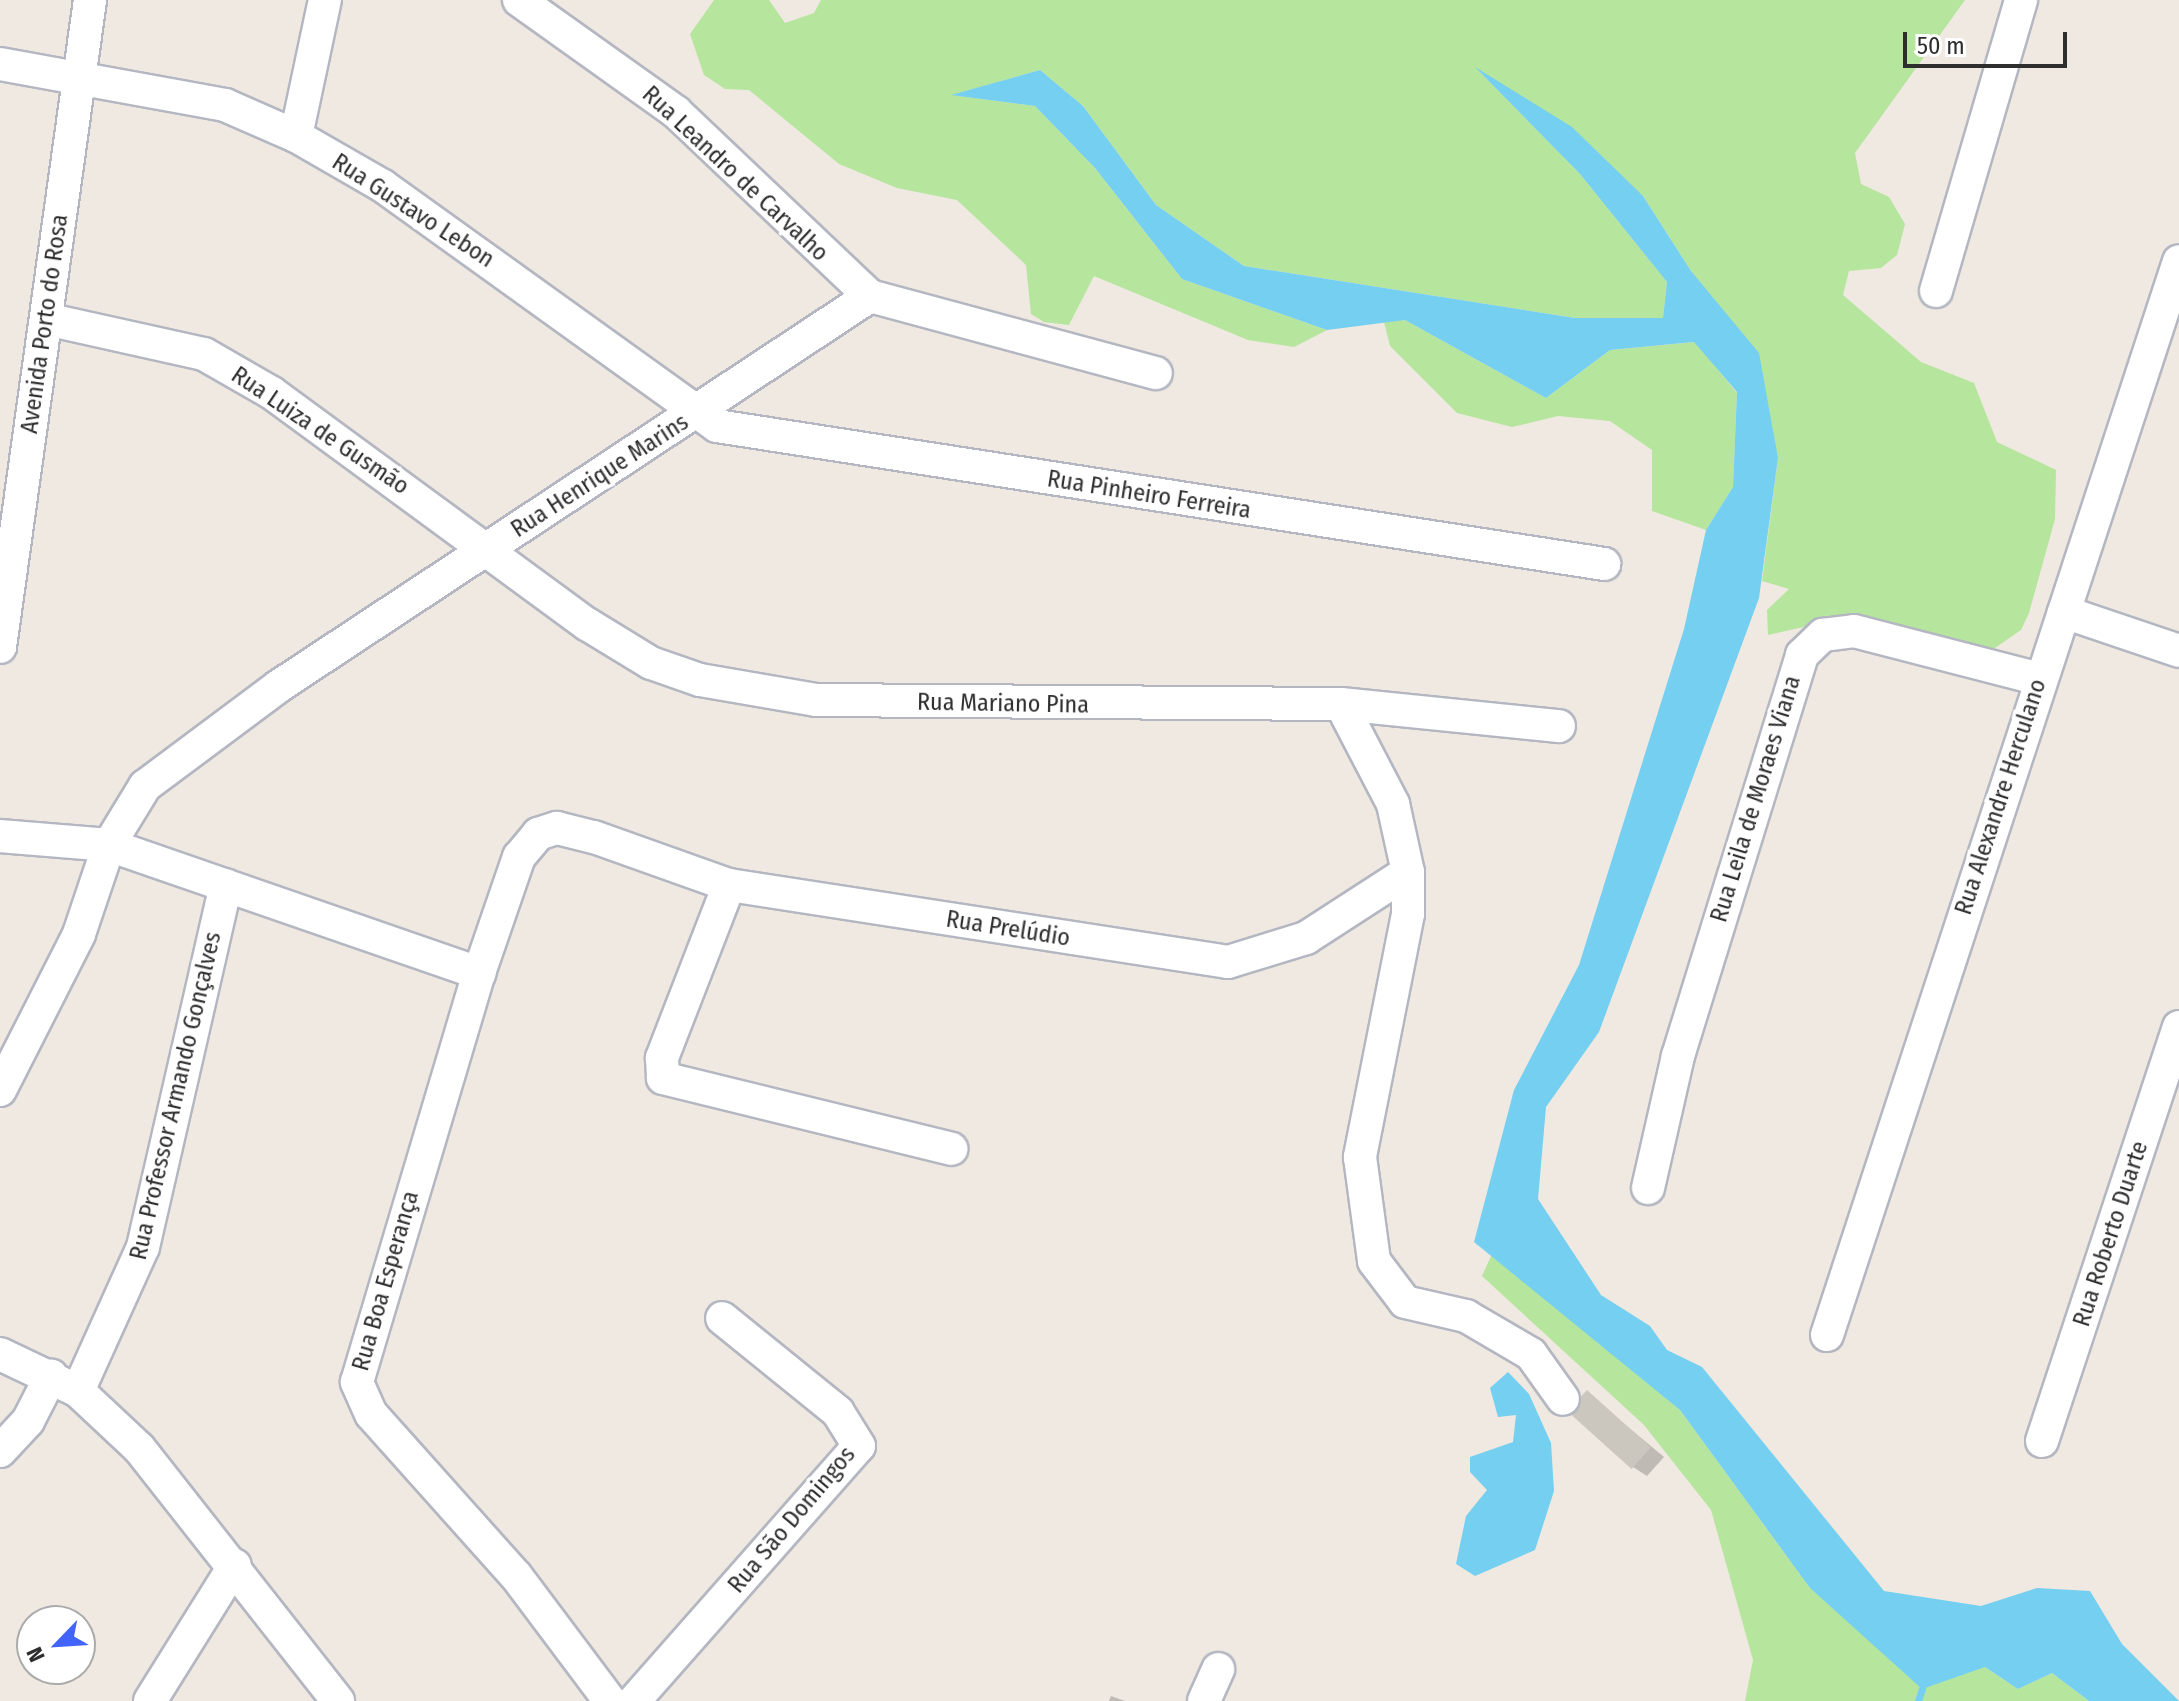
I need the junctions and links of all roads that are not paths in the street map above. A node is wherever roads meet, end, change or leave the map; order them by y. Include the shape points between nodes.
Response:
1 (90, 0) edge
2 (325, 0) edge
3 (519, 0) edge
4 (2021, 0) edge
5 (550, 10) edge
6 (0, 64) edge
7 (78, 74) junction
8 (296, 136) junction
9 (2179, 261) edge
10 (1936, 291) dead end
11 (870, 296) junction
12 (46, 319) junction
13 (1156, 373) dead end
14 (697, 413) junction
15 (488, 549) junction
16 (1604, 564) dead end
17 (2064, 612) junction
18 (0, 647) edge
19 (2179, 651) edge
20 (2039, 679) junction
21 (1341, 704) junction
22 (1559, 726) dead end
23 (0, 836) edge
24 (594, 837) joint
25 (109, 845) junction
26 (1408, 872) junction
27 (226, 885) junction
28 (729, 885) junction
29 (479, 973) junction
30 (2179, 1027) edge
31 (0, 1090) edge
32 (951, 1149) dead end
33 (1648, 1188) dead end
34 (722, 1318) dead end
35 (1827, 1335) dead end
36 (0, 1354) edge
37 (65, 1384) junction
38 (1563, 1399) dead end
39 (2042, 1441) dead end
40 (0, 1451) edge
41 (235, 1565) junction
42 (1218, 1669) dead end
43 (150, 1701) edge
44 (338, 1701) edge
45 (610, 1701) edge
46 (634, 1701) edge
47 (1204, 1701) edge

1 - 7 street, Avenida Porto do Rosa
2 - 8 street
3 - 5 street, Rua Leandro de Carvalho
4 - 10 street
5 - 11 street, Rua Leandro de Carvalho via 676,112
6 - 7 street, Rua Gustavo Lebon
7 - 8 street, Rua Gustavo Lebon via 225,105
7 - 12 street, Avenida Porto do Rosa
8 - 14 street, Rua Gustavo Lebon via 383,186
9 - 17 street, Rua Alexandre Herculano
11 - 13 street
11 - 14 street, Rua Henrique Marins
12 - 15 street, Rua Luiza de Gusmão via 204,354 272,393
12 - 18 street, Avenida Porto do Rosa
14 - 15 street, Rua Henrique Marins
14 - 16 street, Rua Pinheiro Ferreira via 742,433
15 - 21 street, Rua Mariano Pina via 651,663 754,694 885,702
15 - 25 street, Rua Henrique Marins via 184,753 145,786
17 - 19 street
17 - 20 street, Rua Alexandre Herculano
20 - 33 street, Rua Leila de Moraes Viana via 1854,631 1823,635 1802,655 1666,1094
20 - 35 street, Rua Alexandre Herculano
21 - 22 street, Rua Mariano Pina
21 - 26 street via 1393,804
23 - 25 street
24 - 28 street, Rua Prelúdio
24 - 29 street, Rua Boa Esperança via 557,828 531,842
25 - 27 street
25 - 31 street, Rua Henrique Marins via 79,934
26 - 28 street, Rua Prelúdio via 1306,938 1228,962
26 - 38 street via 1408,914 1360,1157 1374,1261 1405,1302 1466,1316 1531,1354
27 - 29 street
27 - 37 street, Rua Professor Armando Gonçalves via 143,1247
28 - 32 street via 662,1058 663,1078
29 - 45 street, Rua Boa Esperança via 368,1333 359,1394 516,1576
30 - 39 street, Rua Roberto Duarte
34 - 46 street, Rua São Domingos via 838,1412 859,1446
36 - 37 street
37 - 40 street, Rua Professor Armando Gonçalves
37 - 41 street via 139,1448
41 - 43 street
41 - 44 street
42 - 47 street

